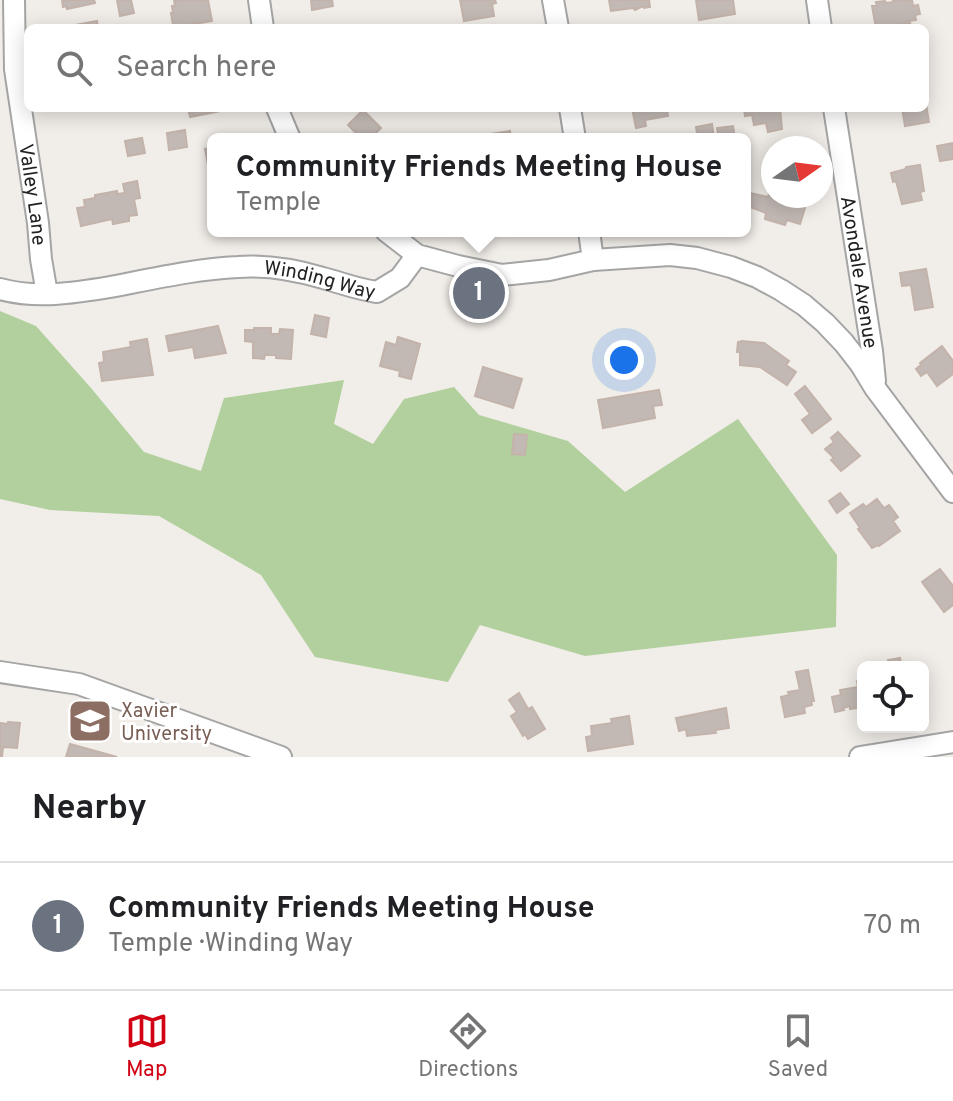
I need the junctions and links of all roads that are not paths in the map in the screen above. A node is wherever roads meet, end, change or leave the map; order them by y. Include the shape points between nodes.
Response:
1 (14, 0) edge
2 (259, 0) edge
3 (553, 0) edge
4 (817, 0) edge
5 (262, 24) edge
6 (557, 24) edge
7 (820, 24) edge
8 (279, 112) edge
9 (571, 112) edge
10 (835, 112) edge
11 (287, 133) edge
12 (574, 133) edge
13 (394, 237) edge
14 (590, 237) edge
15 (417, 255) junction
16 (593, 260) junction
17 (0, 289) edge
18 (47, 294) junction
19 (875, 388) junction
20 (953, 492) edge
21 (0, 672) edge
22 (953, 742) edge
23 (281, 757) edge
24 (860, 757) edge

1 - 18 street, Valley Lane via 15,69
2 - 5 street
3 - 6 street
4 - 7 street
8 - 11 street
9 - 12 street
10 - 19 street, Avondale Avenue
13 - 15 street
14 - 16 street
15 - 16 street via 502,275
15 - 18 street, Winding Way via 400,278 377,292 297,271 242,266
16 - 19 street via 670,255 757,277 825,323
17 - 18 street, Winding Way
19 - 20 street
21 - 23 street via 79,684
22 - 24 street

